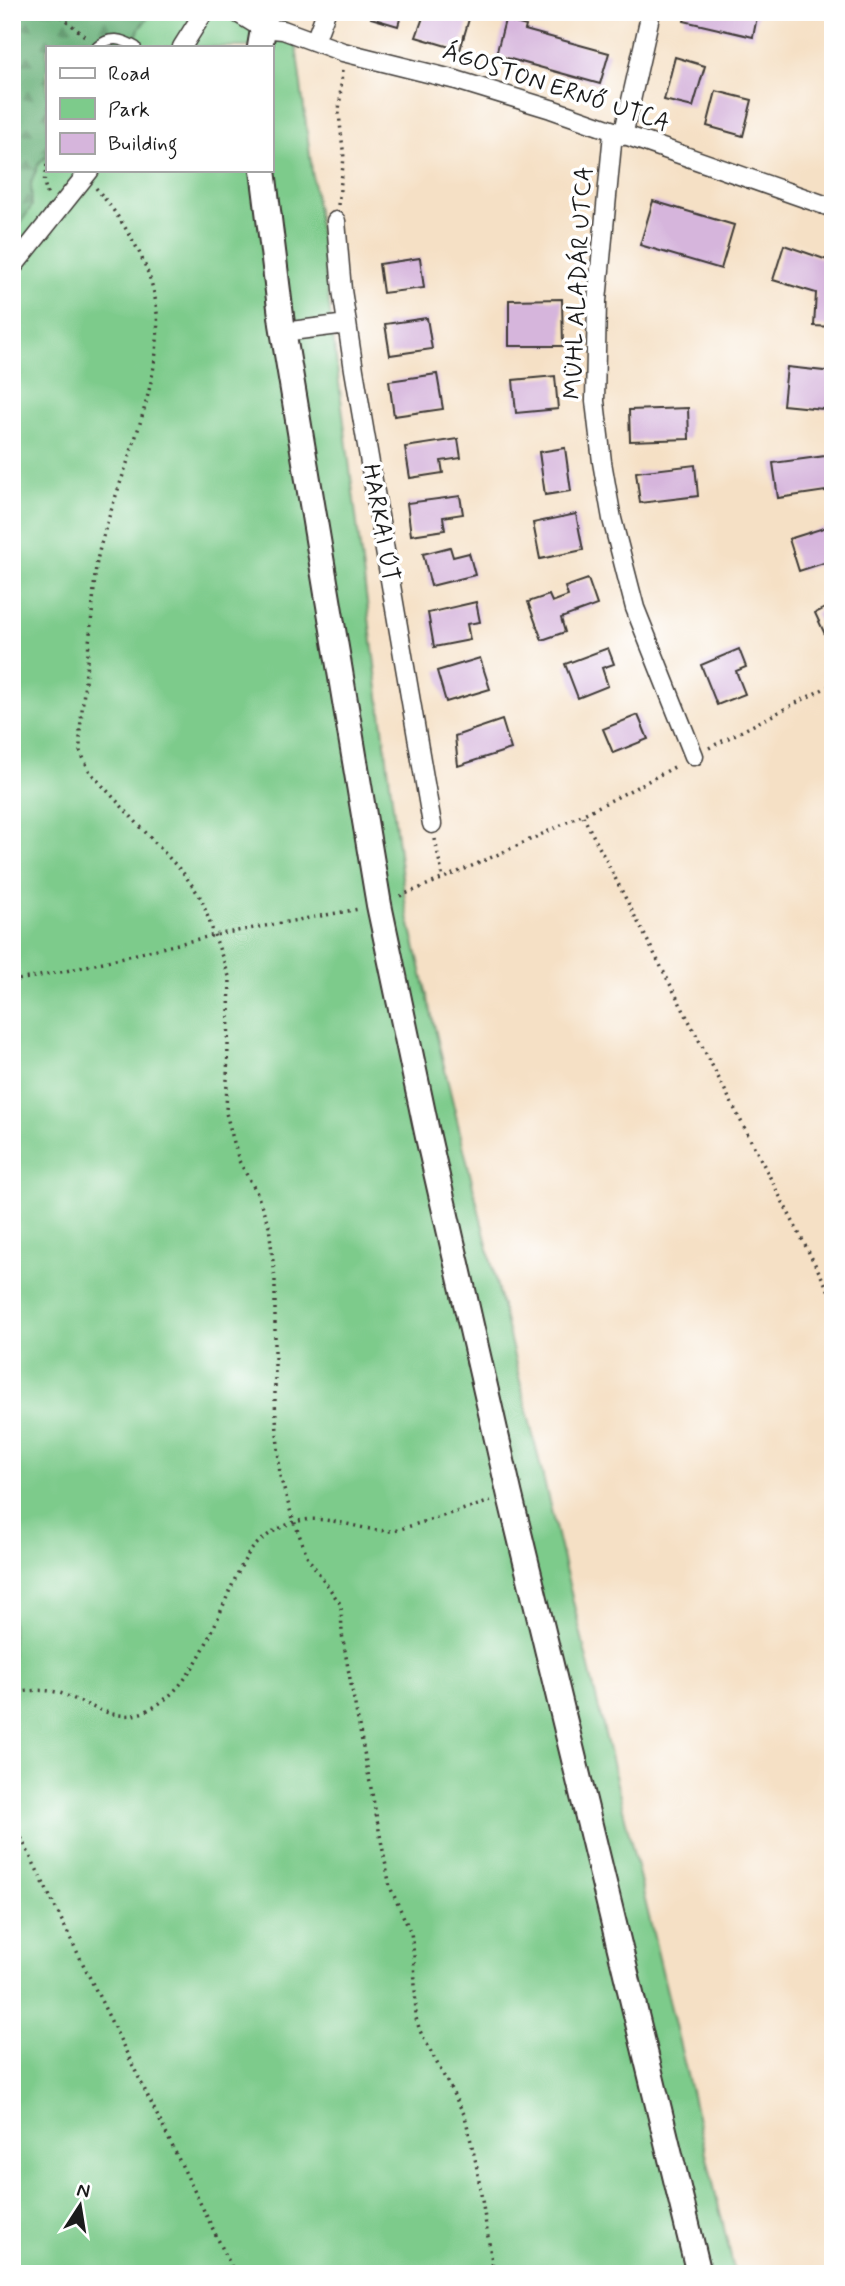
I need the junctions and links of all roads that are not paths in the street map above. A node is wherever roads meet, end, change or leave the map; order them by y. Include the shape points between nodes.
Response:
1 (204, 12) edge
2 (236, 12) edge
3 (326, 12) edge
4 (651, 12) edge
5 (263, 29) edge
6 (314, 41) junction
7 (98, 46) edge
8 (134, 46) edge
9 (183, 46) edge
10 (618, 134) junction
11 (88, 172) edge
12 (263, 172) edge
13 (833, 208) edge
14 (336, 221) road end
15 (12, 268) edge
16 (347, 324) junction
17 (283, 332) junction
18 (694, 756) road end
19 (432, 824) road end
20 (699, 2274) edge

1 - 9 street
2 - 5 street
3 - 6 street
4 - 10 street, MÜHL ALADÁR UTCA
5 - 6 street, ÁGOSTON ERNŐ UTCA via 283,30
6 - 10 street, ÁGOSTON ERNŐ UTCA via 551,109
7 - 8 lane via 109,39
10 - 13 street, ÁGOSTON ERNŐ UTCA
10 - 18 street, MÜHL ALADÁR UTCA via 597,300 595,401 602,462 635,608
11 - 15 street
12 - 17 main road
14 - 16 street, HARKAI ÚT
16 - 17 street
16 - 19 street, HARKAI ÚT
17 - 20 main road via 379,905 428,1137

